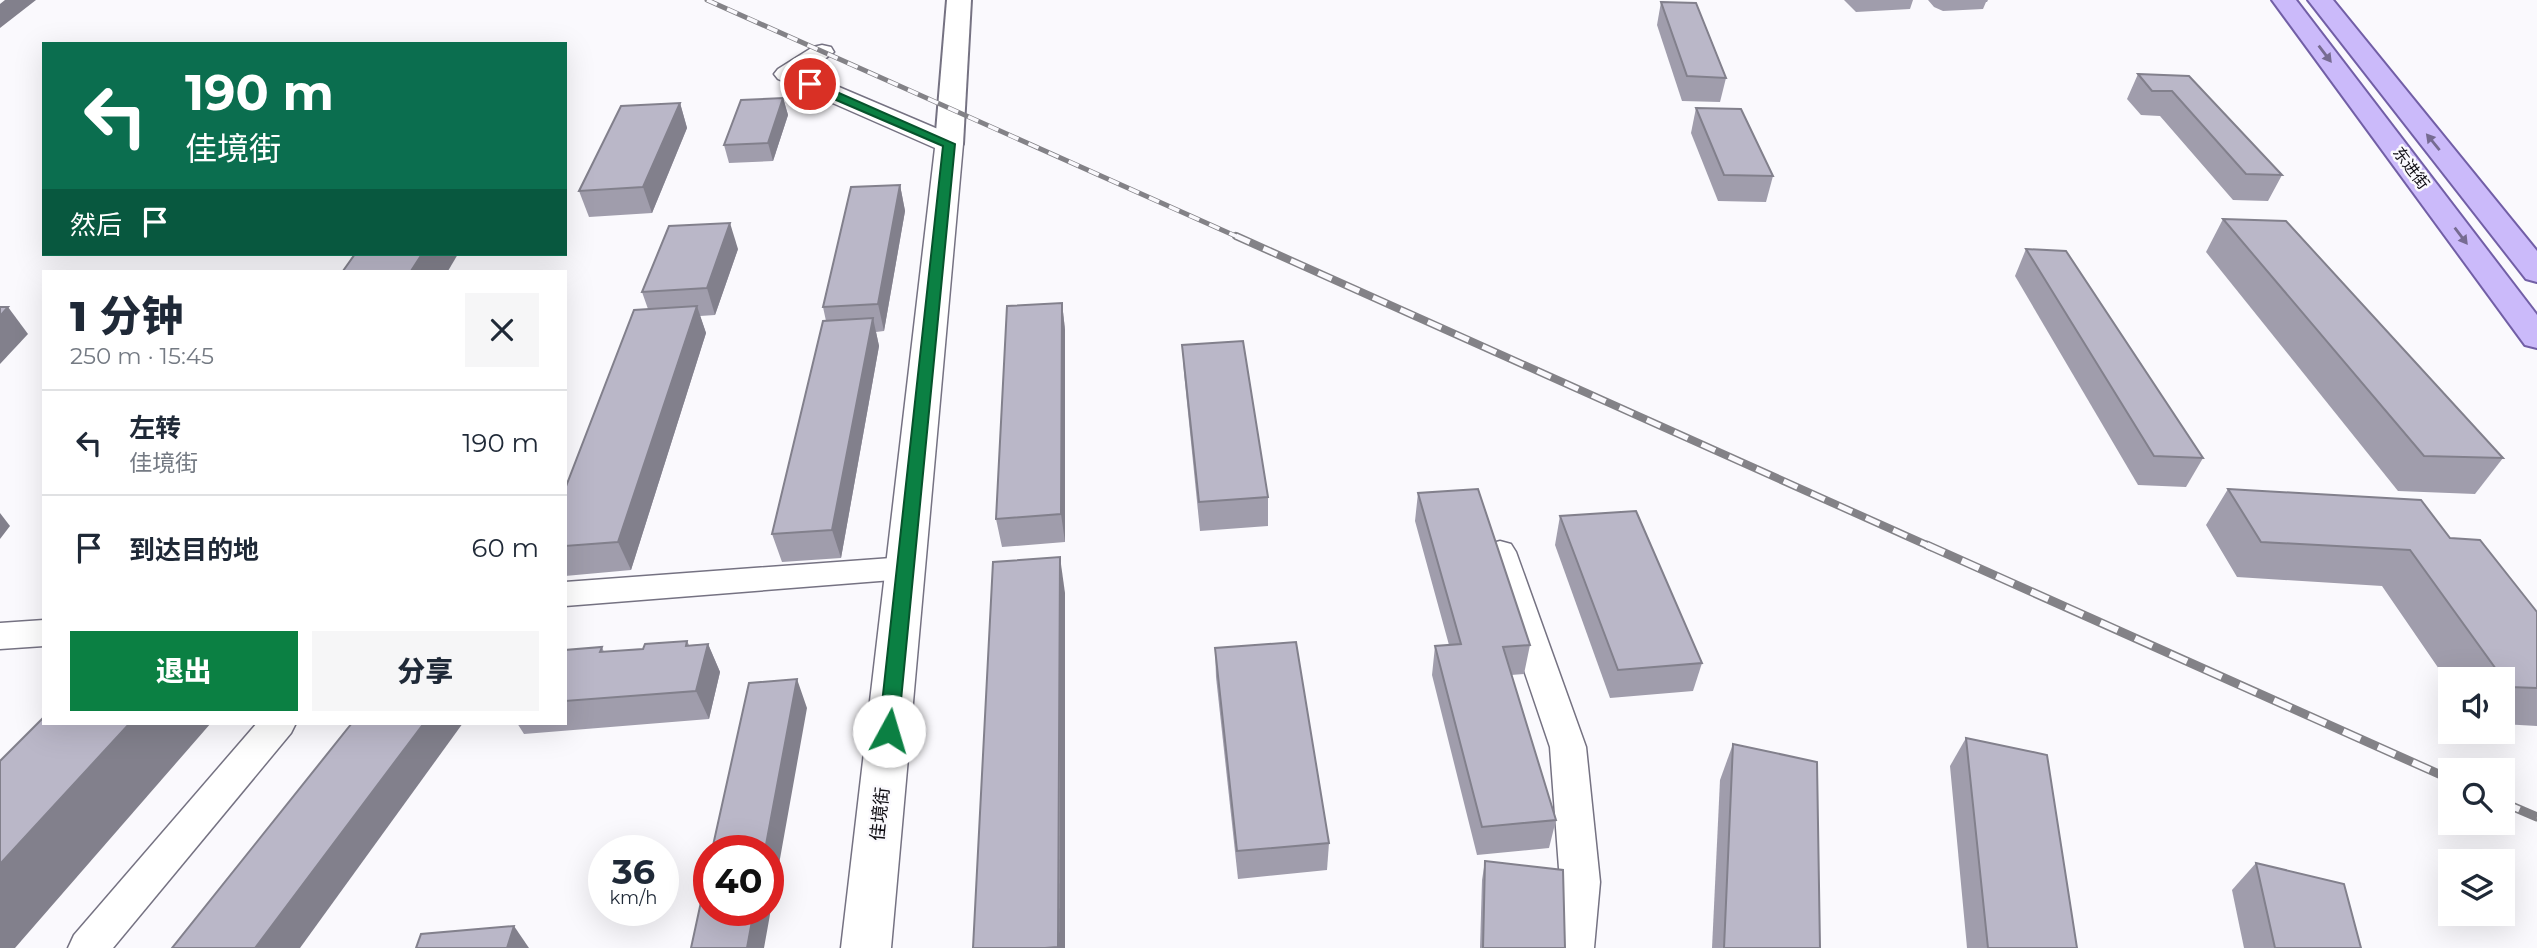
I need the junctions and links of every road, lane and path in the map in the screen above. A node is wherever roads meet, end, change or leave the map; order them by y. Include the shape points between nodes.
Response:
1 (959, 0) edge
2 (2284, 0) edge
3 (2320, 0) edge
4 (821, 52) dead end
5 (949, 144) junction
6 (2537, 272) edge
7 (2537, 338) edge
8 (1500, 552) edge
9 (905, 568) junction
10 (567, 594) edge
11 (42, 633) edge
12 (0, 636) edge
13 (276, 725) edge
14 (88, 948) edge
15 (866, 948) edge
16 (1574, 948) edge

1 - 5 main road
2 -> 7 main road, 东进街
6 -> 3 main road, 东进街
4 - 5 street via 787,74
5 - 9 street, 佳境街
8 - 16 street via 1568,747 1580,882
9 - 10 street
9 - 15 street, 佳境街
11 - 12 street
13 - 14 street

